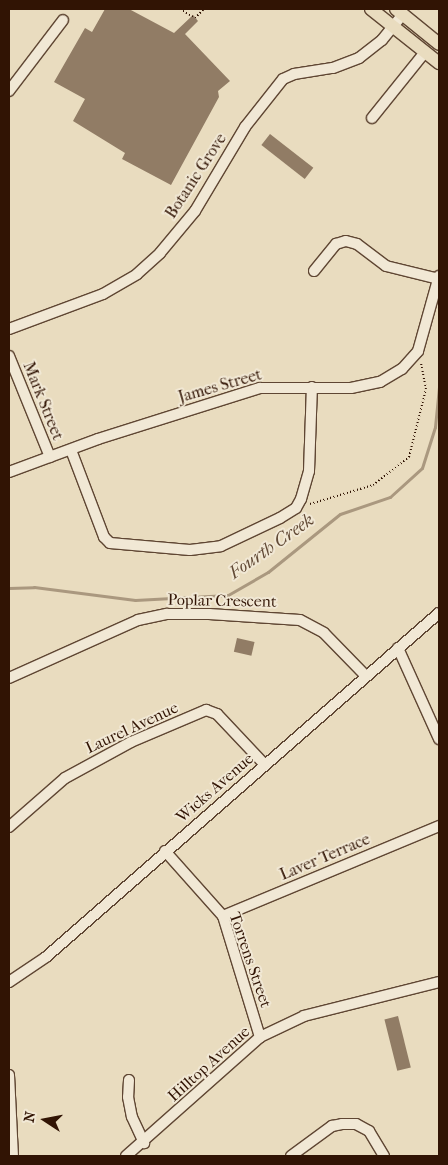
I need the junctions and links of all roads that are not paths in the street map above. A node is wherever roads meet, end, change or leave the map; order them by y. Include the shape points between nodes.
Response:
1 (372, 9) edge
2 (399, 12) edge
3 (63, 20) dead end
4 (393, 26) junction
5 (439, 44) edge
6 (425, 52) junction
7 (439, 63) edge
8 (9, 91) edge
9 (372, 118) dead end
10 (314, 271) dead end
11 (439, 278) edge
12 (9, 329) edge
13 (9, 356) edge
14 (312, 387) junction
15 (71, 450) junction
16 (50, 457) junction
17 (9, 472) edge
18 (439, 613) edge
19 (398, 648) junction
20 (10, 675) edge
21 (366, 676) junction
22 (439, 739) edge
23 (265, 765) junction
24 (11, 821) edge
25 (439, 826) edge
26 (166, 851) junction
27 (223, 916) junction
28 (9, 982) edge
29 (439, 982) edge
30 (260, 1037) junction
31 (9, 1074) edge
32 (129, 1080) dead end
33 (144, 1143) junction
34 (13, 1156) edge
35 (126, 1156) edge
36 (291, 1156) edge
37 (384, 1156) edge

1 - 4 main road
2 - 4 street, Botanic Grove
2 - 5 main road
3 - 8 street
4 - 6 main road
4 - 12 street, Botanic Grove via 360,58 283,79 245,127 194,211 138,274 103,294
6 - 7 main road
6 - 9 street
10 - 11 street via 336,244 346,242 357,244 386,266
11 - 14 street, James Street via 418,351 391,377 368,387
13 - 16 street, Mark Street
14 - 15 street, James Street via 260,388
14 - 15 street via 307,483 296,508 221,546 190,550 118,545 104,537
15 - 16 street, James Street
16 - 17 street, James Street
18 - 19 street, Wicks Avenue
19 - 21 street, Wicks Avenue
19 - 22 street
20 - 21 street, Poplar Crescent via 138,620 167,614 209,614 300,620 324,633
21 - 23 street, Wicks Avenue
23 - 24 street, Laurel Avenue via 217,714 206,710 131,742 65,778
23 - 26 street, Wicks Avenue
25 - 27 street, Laver Terrace
26 - 27 street, Torrens Street
26 - 28 street, Wicks Avenue via 46,957
27 - 30 street, Torrens Street
29 - 30 street, Hilltop Avenue via 304,1016
30 - 33 street, Hilltop Avenue
31 - 34 street
32 - 33 street via 132,1117
33 - 35 street, Hilltop Avenue
36 - 37 street via 332,1126 342,1124 356,1124 369,1131

